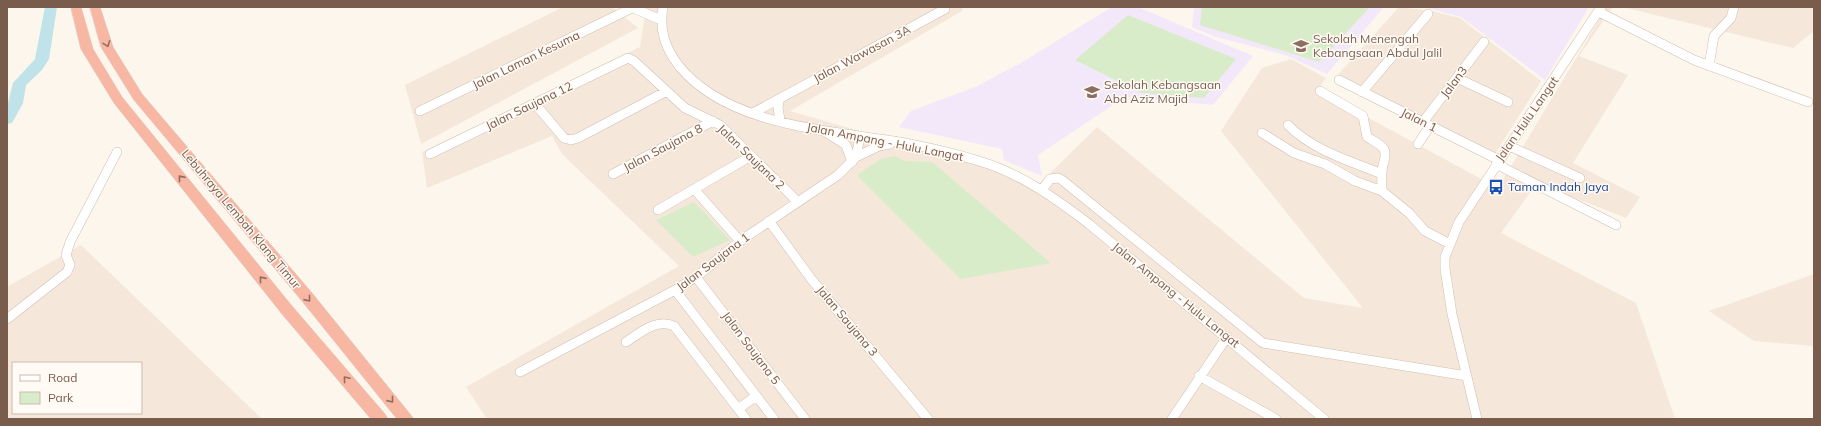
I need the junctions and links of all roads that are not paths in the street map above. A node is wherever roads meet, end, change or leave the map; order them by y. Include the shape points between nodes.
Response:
1 (76, 7) edge
2 (96, 7) edge
3 (663, 7) edge
4 (1734, 7) edge
5 (632, 8) edge
6 (945, 9) dead end
7 (1600, 10) edge
8 (1428, 14) dead end
9 (661, 20) junction
10 (1484, 42) dead end
11 (628, 58) joint
12 (1709, 66) junction
13 (1457, 78) junction
14 (1339, 80) dead end
15 (1320, 91) dead end
16 (665, 92) junction
17 (1362, 92) junction
18 (779, 99) junction
19 (1508, 102) dead end
20 (1808, 102) dead end
21 (535, 104) junction
22 (420, 111) dead end
23 (753, 113) junction
24 (780, 120) junction
25 (713, 121) junction
26 (1427, 124) junction
27 (1288, 125) dead end
28 (819, 129) junction
29 (1262, 133) dead end
30 (860, 136) junction
31 (900, 143) junction
32 (1418, 144) dead end
33 (1509, 146) junction
34 (117, 152) dead end
35 (430, 154) dead end
36 (751, 156) junction
37 (854, 159) junction
38 (1497, 162) junction
39 (613, 174) dead end
40 (1382, 174) junction
41 (1580, 178) dead end
42 (694, 189) junction
43 (1042, 190) junction
44 (1382, 191) junction
45 (798, 202) junction
46 (658, 210) dead end
47 (769, 221) junction
48 (1616, 225) dead end
49 (740, 241) junction
50 (1450, 244) junction
51 (696, 277) junction
52 (675, 290) junction
53 (7, 320) edge
54 (1227, 337) junction
55 (626, 342) dead end
56 (520, 372) dead end
57 (1199, 376) junction
58 (1467, 376) junction
59 (756, 396) junction
60 (738, 409) junction
61 (1264, 416) edge
62 (380, 419) edge
63 (406, 419) edge
64 (746, 419) edge
65 (774, 419) edge
66 (805, 419) edge
67 (928, 419) edge
68 (1172, 419) edge
69 (1276, 419) edge
70 (1324, 419) edge
71 (1477, 419) edge

62 -> 1 highway, Lebuhraya Lembah Klang Timur via 287,310 118,100 87,49
2 -> 63 highway, Lebuhraya Lembah Klang Timur via 107,47 138,97
3 - 9 street, Jalan Ampang - Hulu Langat
4 - 12 street via 1731,18 1714,36
5 - 9 street
5 - 22 street, Jalan Laman Kesuma
6 - 18 street, Jalan Wawasan 3A
7 - 12 street
7 - 33 street, Jalan Hulu Langat
8 - 17 street
9 - 23 street, Jalan Ampang - Hulu Langat via 666,46 683,74 706,92
10 - 13 street, Jalan3
11 - 16 street, Jalan Saujana 2
11 - 21 street, Jalan Saujana 12
12 - 20 street
13 - 19 street
13 - 26 street, Jalan3
14 - 17 street, Jalan 1
15 - 40 street via 1364,116 1367,137 1386,151 1387,158
16 - 21 street via 571,140 564,138
16 - 25 street, Jalan Saujana 2 via 685,108
17 - 26 street, Jalan 1
18 - 23 street, Jalan Wawasan 3A
18 - 24 street
21 - 35 street, Jalan Saujana 12
23 - 24 street, Jalan Ampang - Hulu Langat
24 - 28 street, Jalan Ampang - Hulu Langat
25 - 36 street, Jalan Saujana 2
25 - 39 street, Jalan Saujana 8
26 - 32 street, Jalan3
26 - 38 street, Jalan 1
27 - 40 street via 1304,138
28 - 30 street, Jalan Ampang - Hulu Langat
28 - 37 street via 846,145
29 - 44 street via 1294,153 1325,164 1356,182
30 - 31 street, Jalan Ampang - Hulu Langat
30 - 37 street
31 - 37 street, Jalan Saujana 1 via 879,146
31 - 43 street, Jalan Ampang - Hulu Langat via 932,148 989,164
33 - 38 street, Jalan Hulu Langat
33 - 41 street
34 - 53 street via 70,242 66,255 70,265 68,272
36 - 42 street
36 - 45 street, Jalan Saujana 2
37 - 45 street, Jalan Saujana 1 via 838,175
38 - 48 street, Jalan 1
38 - 50 street, Jalan Hulu Langat via 1459,222
40 - 44 street
42 - 46 street
42 - 49 street
43 - 54 street, Jalan Ampang - Hulu Langat via 1099,232
43 - 58 street via 1050,178 1062,180 1263,343
44 - 50 street via 1409,213 1425,231
45 - 47 street, Jalan Saujana 1
47 - 49 street, Jalan Saujana 1
47 - 67 street, Jalan Saujana 3 via 812,280
49 - 51 street, Jalan Saujana 1
50 - 58 street, Jalan Hulu Langat via 1446,257 1446,285
51 - 52 street, Jalan Saujana 1
51 - 66 street, Jalan Saujana 5
52 - 56 street, Jalan Saujana 1
52 - 59 street, Jalan Saujana 5
54 - 57 street
54 - 70 street, Jalan Ampang - Hulu Langat
55 - 60 street via 661,322 669,322
57 - 61 street
57 - 68 street
58 - 71 street, Jalan Hulu Langat
59 - 60 street
59 - 65 street, Jalan Saujana 5
60 - 64 street
61 - 69 street

